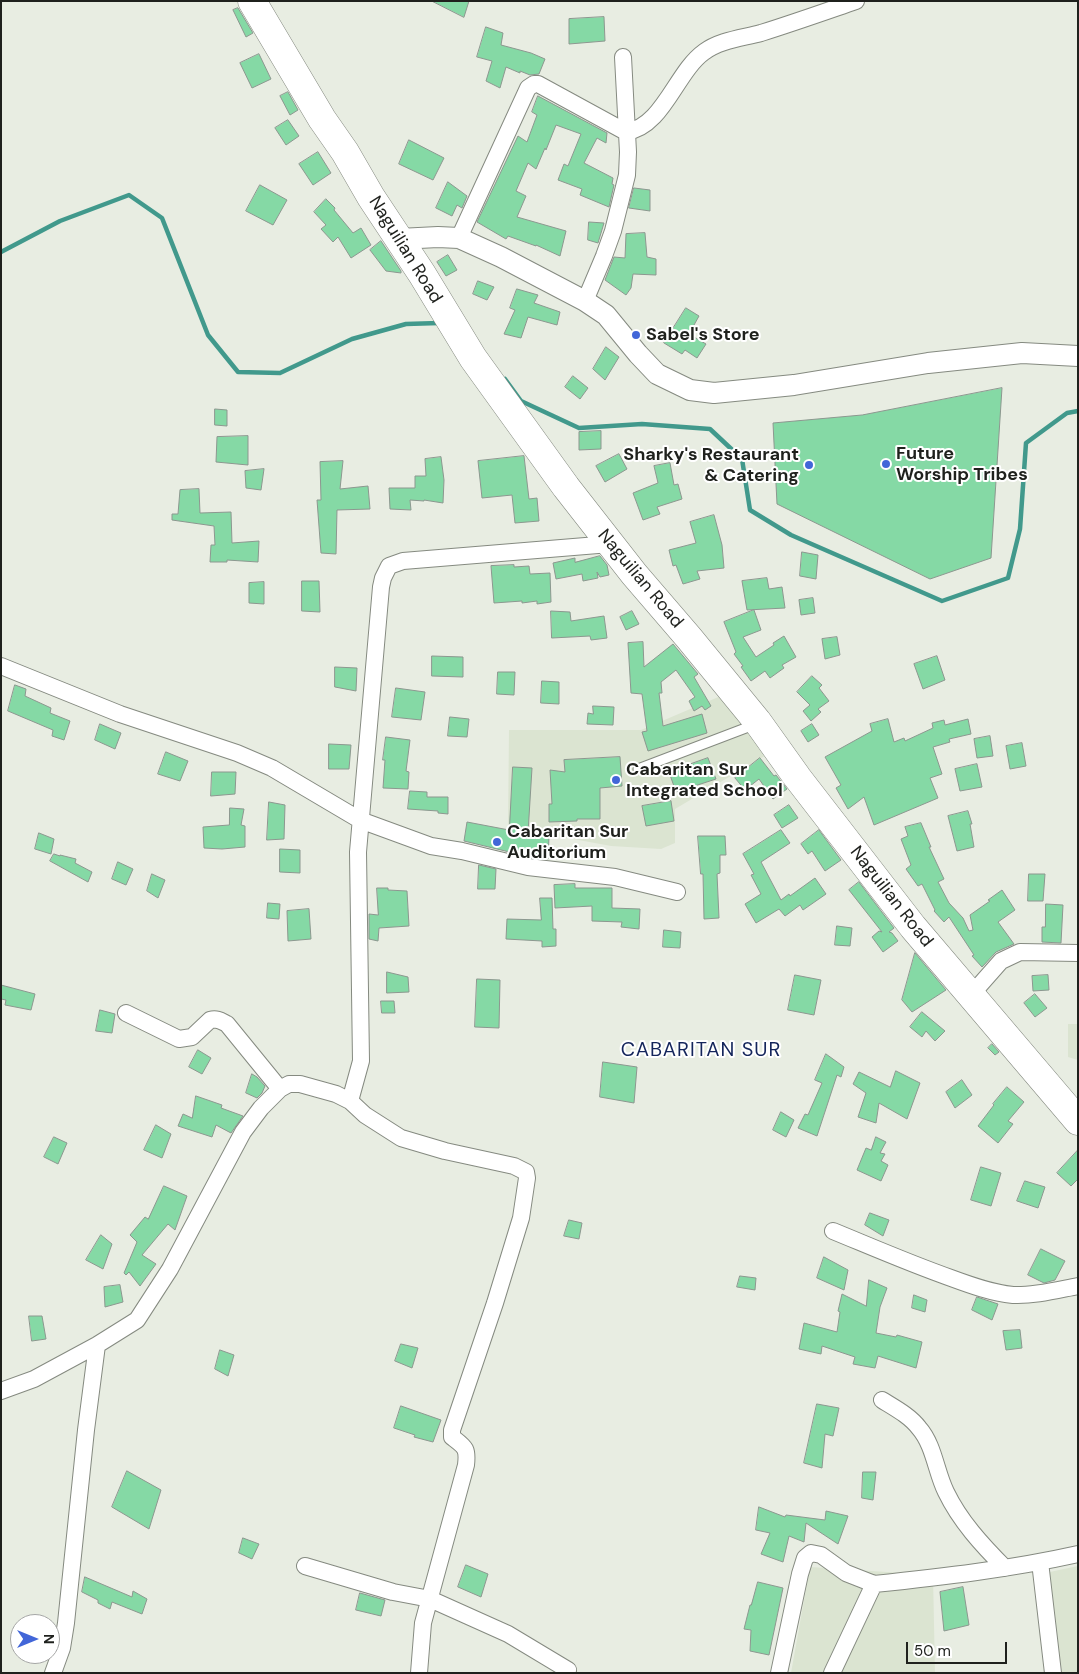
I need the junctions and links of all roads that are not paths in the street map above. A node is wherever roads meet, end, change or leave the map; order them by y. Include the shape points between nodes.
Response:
1 (252, 1) edge
2 (856, 1) edge
3 (623, 57) dead end
4 (626, 132) junction
5 (458, 238) junction
6 (399, 239) junction
7 (585, 301) junction
8 (1078, 356) edge
9 (610, 544) junction
10 (1, 666) edge
11 (757, 720) junction
12 (638, 769) dead end
13 (360, 820) junction
14 (677, 892) dead end
15 (1078, 953) edge
16 (971, 995) junction
17 (126, 1013) dead end
18 (280, 1089) junction
19 (350, 1101) junction
20 (1078, 1121) edge
21 (833, 1231) dead end
22 (1078, 1286) edge
23 (97, 1345) junction
24 (1, 1391) edge
25 (882, 1400) dead end
26 (1078, 1554) edge
27 (1040, 1562) junction
28 (305, 1566) dead end
29 (1005, 1568) junction
30 (874, 1584) junction
31 (430, 1599) junction
32 (571, 1672) edge
33 (53, 1673) edge
34 (419, 1673) edge
35 (779, 1673) edge
36 (832, 1673) edge
37 (1053, 1673) edge

1 - 6 highway, Naguilian Road
2 - 4 street via 719,44 704,52 679,79 653,117 641,128
3 - 4 street
4 - 5 street via 538,84 530,85
4 - 7 street via 628,152 620,204 604,256
5 - 6 street
5 - 7 street via 502,257
6 - 9 highway, Naguilian Road via 473,358
7 - 8 street via 606,315 657,374 690,390 714,393 794,385 984,357 1022,354
9 - 11 highway, Naguilian Road
9 - 13 street via 403,561 389,566 381,587
10 - 13 street via 120,714 272,768
11 - 12 lane via 751,726
11 - 16 highway, Naguilian Road via 913,927
13 - 14 street via 431,846 528,867 615,877
13 - 19 street via 357,887 361,1061
15 - 16 street via 1020,952 1001,961
16 - 20 highway, Naguilian Road
17 - 18 street via 179,1039 192,1037 210,1020 220,1020 227,1024
18 - 19 street via 289,1084 300,1084
18 - 23 street via 243,1132 170,1269 137,1320
19 - 31 street via 365,1115 401,1138 514,1166 526,1172 527,1178 521,1218 452,1430 452,1437 467,1450 466,1465
21 - 22 street via 921,1268 996,1291 1014,1295
23 - 24 street via 34,1378
23 - 33 street via 66,1623
25 - 29 street via 920,1428 951,1502 976,1539
26 - 27 street
27 - 29 street
27 - 37 street
28 - 31 street via 393,1592
29 - 30 street
30 - 35 street via 846,1573 821,1555 811,1553 805,1558
30 - 36 street
31 - 32 street via 508,1634
31 - 34 street via 423,1623

